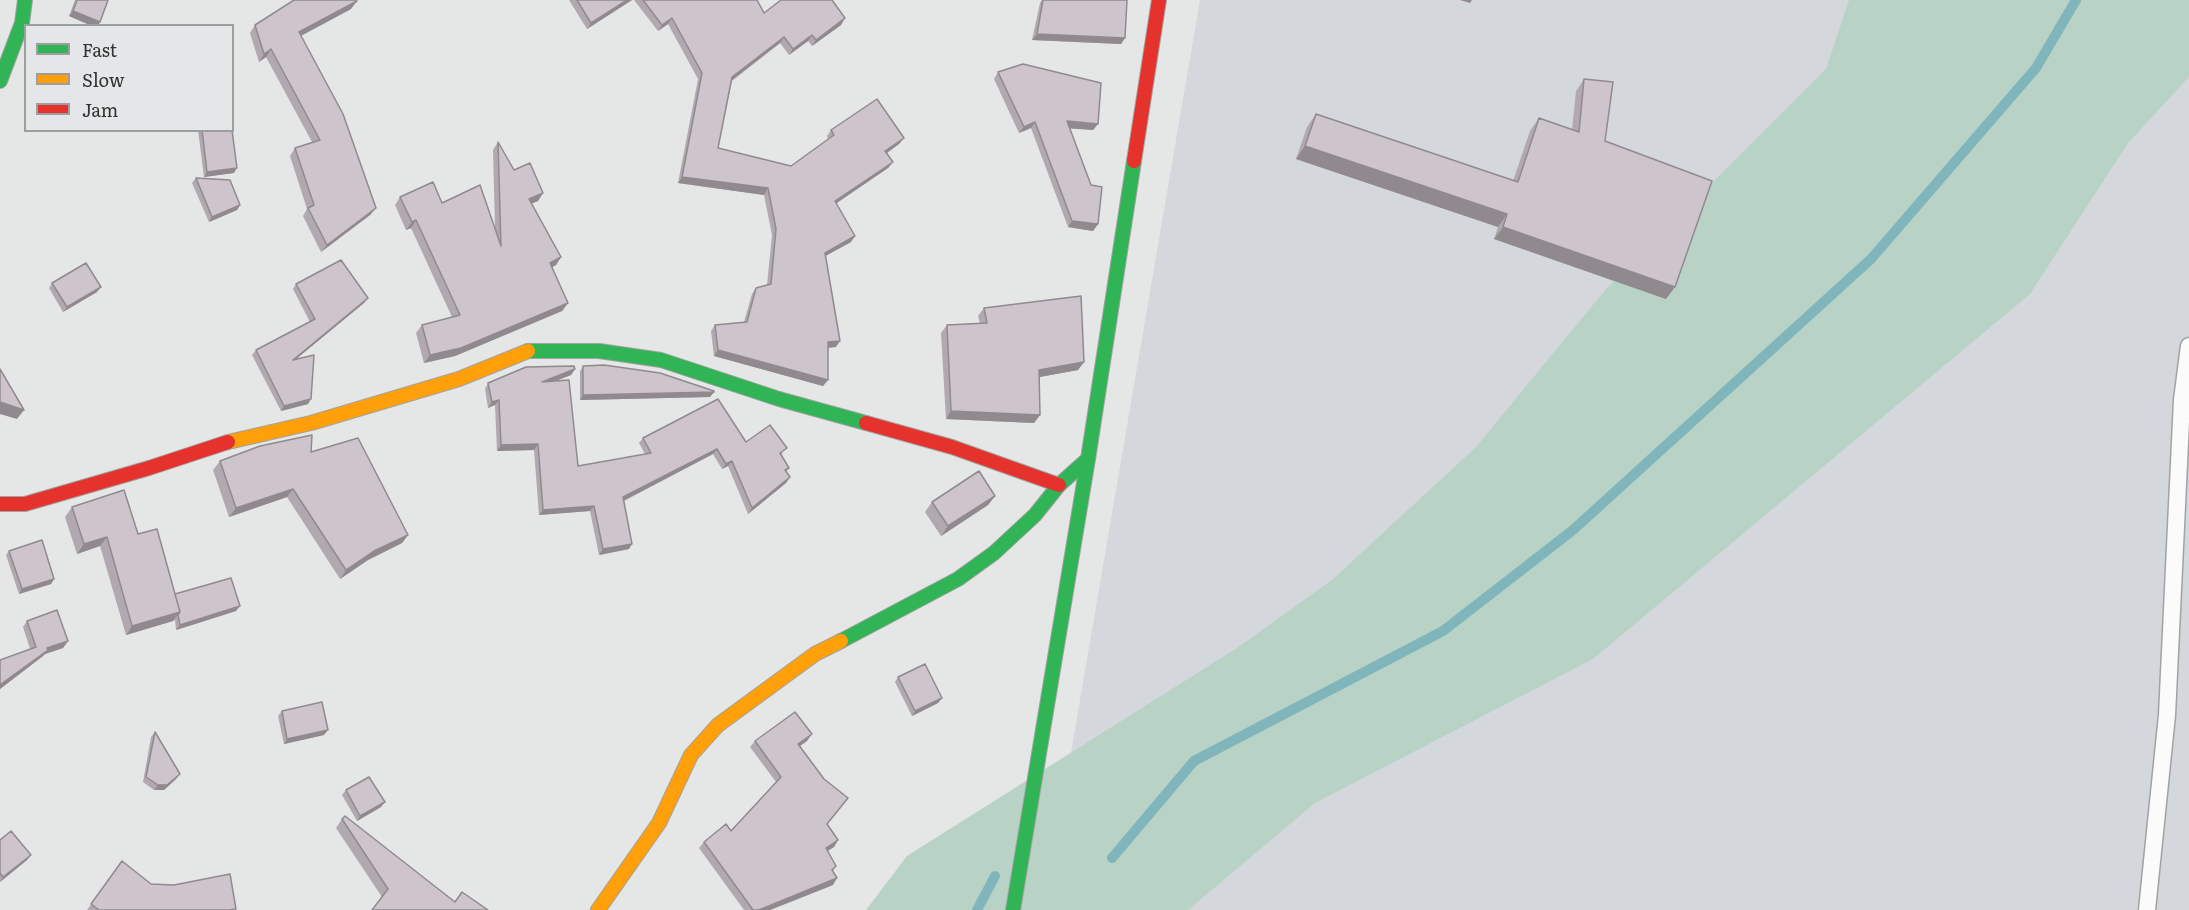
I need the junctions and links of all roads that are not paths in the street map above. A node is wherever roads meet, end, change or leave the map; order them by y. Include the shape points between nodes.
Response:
1 (25, 0) edge
2 (1159, 0) edge
3 (0, 81) edge
4 (2189, 346) edge
5 (1088, 459) junction
6 (1059, 485) junction
7 (0, 504) edge
8 (598, 910) edge
9 (1013, 910) edge
10 (2147, 910) edge

1 - 3 street via 22,23
2 - 5 street
4 - 10 lane via 2182,400 2167,715
5 - 6 street
5 - 9 street
6 - 7 street via 952,447 779,399 661,360 599,351 525,351 459,379 311,423 231,441 25,504
6 - 8 street via 1035,515 958,579 815,654 718,725 691,755 659,823

